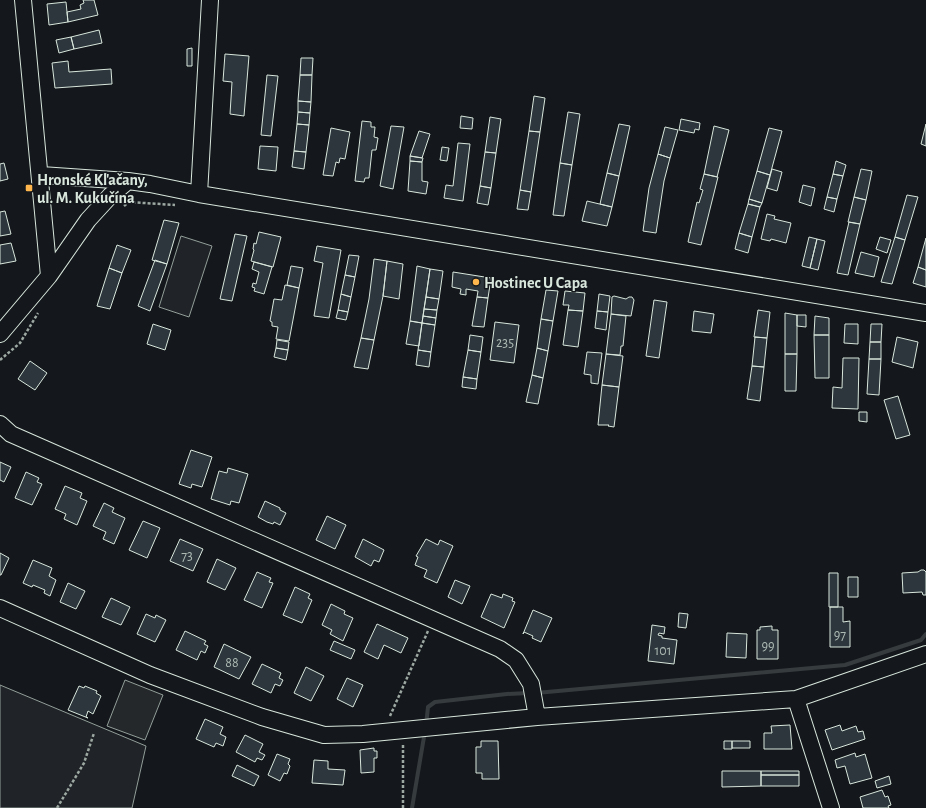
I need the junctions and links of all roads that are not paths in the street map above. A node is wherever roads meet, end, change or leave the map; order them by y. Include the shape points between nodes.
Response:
1 (23, 0) edge
2 (210, 0) edge
3 (40, 175) junction
4 (128, 181) junction
5 (199, 194) junction
6 (49, 276) junction
7 (926, 313) edge
8 (0, 334) edge
9 (0, 424) edge
10 (0, 608) edge
11 (926, 654) edge
12 (796, 699) junction
13 (537, 717) junction
14 (831, 808) edge

1 - 3 street
2 - 5 street
3 - 4 street
3 - 6 street
4 - 5 street
4 - 6 street via 88,220
5 - 7 street
6 - 8 street
9 - 13 street via 11,434 500,649 516,660 531,684
10 - 13 street via 126,665 262,717 324,735
11 - 12 street
12 - 13 street
12 - 14 street

